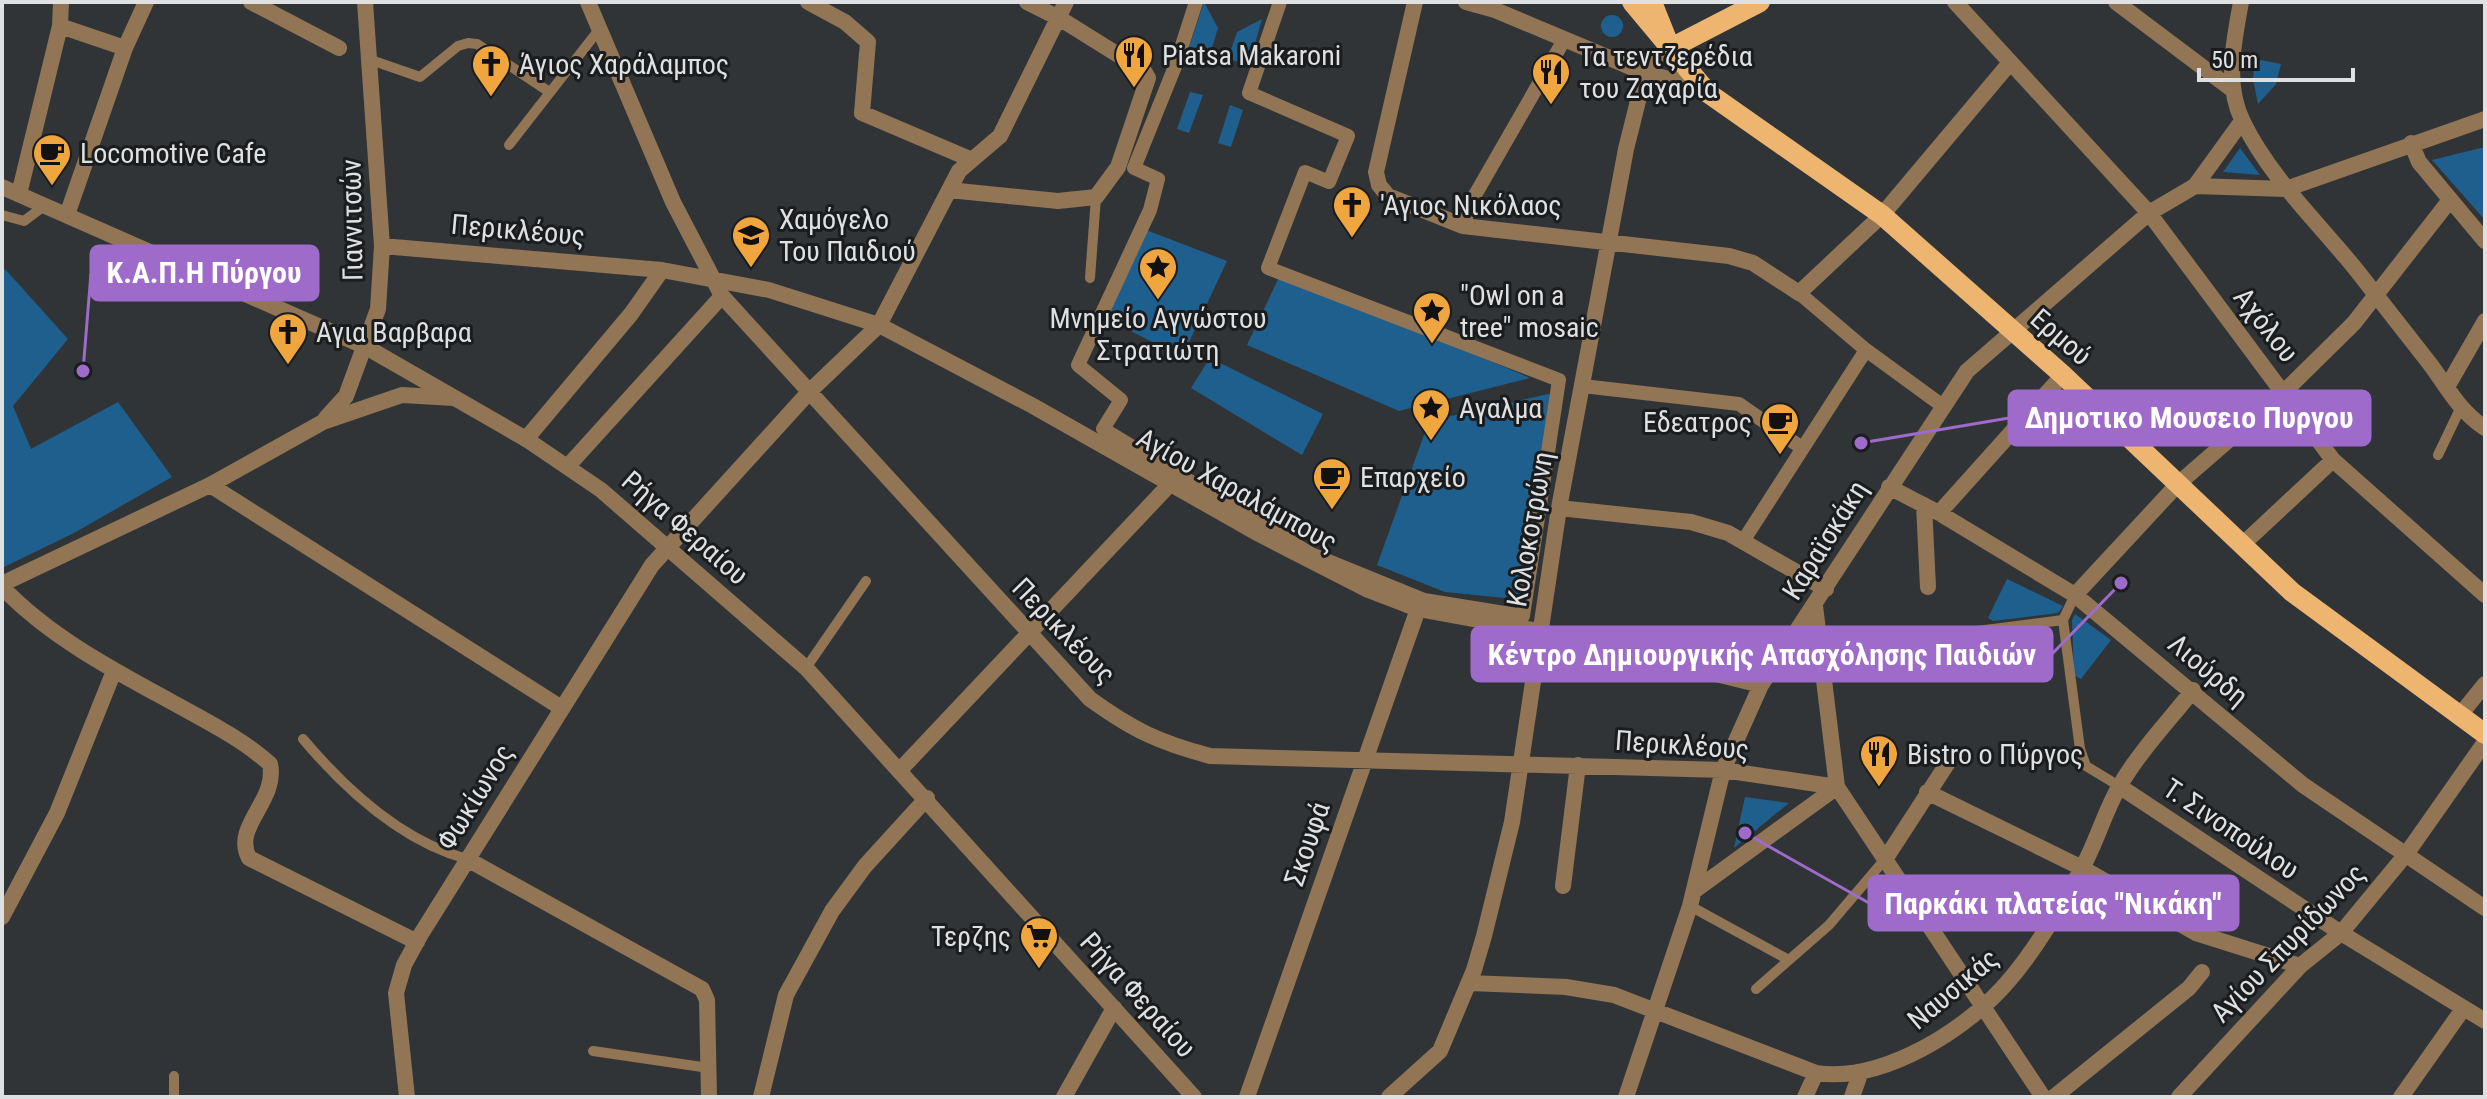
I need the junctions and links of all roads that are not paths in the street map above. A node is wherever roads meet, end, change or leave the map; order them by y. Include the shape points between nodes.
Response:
1 (61, 2) edge
2 (146, 2) edge
3 (251, 2) edge
4 (365, 2) edge
5 (588, 2) edge
6 (808, 2) edge
7 (1027, 2) edge
8 (1196, 2) edge
9 (1280, 2) edge
10 (1415, 2) edge
11 (1466, 2) edge
12 (1632, 2) edge
13 (1652, 2) edge
14 (1760, 2) edge
15 (1955, 2) edge
16 (2116, 2) edge
17 (2241, 2) edge
18 (1063, 10) edge
19 (60, 26) junction
20 (601, 27) junction
21 (1564, 40) junction
22 (125, 48) junction
23 (339, 48) dead end
24 (1671, 48) junction
25 (371, 60) junction
26 (2009, 64) junction
27 (1645, 73) junction
28 (1696, 80) junction
29 (2233, 90) junction
30 (548, 91) junction
31 (2485, 119) edge
32 (2242, 121) junction
33 (2411, 143) junction
34 (509, 145) dead end
35 (970, 159) junction
36 (2195, 186) junction
37 (2, 187) edge
38 (2286, 189) junction
39 (949, 190) junction
40 (19, 194) junction
41 (1096, 197) junction
42 (2450, 200) junction
43 (44, 206) junction
44 (2149, 213) junction
45 (2, 215) edge
46 (67, 215) junction
47 (1882, 215) junction
48 (1463, 226) junction
49 (2485, 241) edge
50 (1608, 244) junction
51 (382, 246) junction
52 (662, 270) junction
53 (1090, 278) dead end
54 (712, 279) junction
55 (1799, 293) junction
56 (722, 296) junction
57 (2376, 297) junction
58 (2485, 321) edge
59 (879, 325) junction
60 (2011, 331) junction
61 (366, 347) junction
62 (1866, 350) junction
63 (2063, 375) junction
64 (1583, 386) junction
65 (2447, 387) junction
66 (810, 391) junction
67 (2285, 391) junction
68 (454, 398) junction
69 (1940, 404) dead end
70 (2460, 409) junction
71 (323, 422) junction
72 (2485, 428) edge
73 (526, 439) junction
74 (1802, 448) junction
75 (2438, 455) dead end
76 (2333, 460) junction
77 (568, 466) junction
78 (1171, 483) junction
79 (2178, 484) junction
80 (210, 485) junction
81 (1889, 487) junction
82 (1559, 508) junction
83 (1932, 509) junction
84 (1747, 535) dead end
85 (2242, 545) junction
86 (667, 547) junction
87 (866, 581) dead end
88 (2, 585) edge
89 (1928, 587) dead end
90 (1826, 589) junction
91 (2075, 595) junction
92 (2485, 595) edge
93 (1815, 606) junction
94 (1418, 609) junction
95 (2063, 620) junction
96 (1539, 631) junction
97 (1977, 631) dead end
98 (1027, 632) junction
99 (806, 668) junction
100 (114, 671) junction
101 (2485, 684) edge
102 (1761, 685) junction
103 (2193, 690) junction
104 (560, 707) junction
105 (2460, 715) junction
106 (2485, 734) edge
107 (303, 739) dead end
108 (2485, 742) edge
109 (1949, 761) dead end
110 (1362, 763) junction
111 (1522, 763) junction
112 (1578, 765) junction
113 (1723, 770) junction
114 (899, 771) junction
115 (2119, 786) junction
116 (1837, 787) junction
117 (1927, 792) junction
118 (927, 798) junction
119 (2407, 853) junction
120 (1886, 858) junction
121 (467, 859) junction
122 (2082, 868) junction
123 (1563, 886) dead end
124 (1692, 898) junction
125 (4, 905) edge
126 (2485, 908) edge
127 (2341, 933) junction
128 (417, 942) junction
129 (1787, 959) junction
130 (2300, 966) junction
131 (2202, 972) dead end
132 (1469, 983) junction
133 (1756, 989) dead end
134 (1980, 1007) junction
135 (1114, 1008) junction
136 (2463, 1009) junction
137 (1656, 1012) junction
138 (2485, 1021) edge
139 (593, 1051) dead end
140 (709, 1068) junction
141 (1816, 1073) junction
142 (1860, 1074) junction
143 (174, 1076) dead end
144 (174, 1097) edge
145 (407, 1097) edge
146 (709, 1097) edge
147 (761, 1097) edge
148 (1064, 1097) edge
149 (1194, 1097) edge
150 (1247, 1097) edge
151 (1389, 1097) edge
152 (1626, 1097) edge
153 (1805, 1097) edge
154 (1852, 1097) edge
155 (2043, 1097) edge
156 (2054, 1097) edge
157 (2179, 1097) edge
158 (2401, 1097) edge

1 - 19 street
2 - 22 street
3 - 23 street
4 - 25 street, Γιαννιτσών
5 - 20 street
6 - 35 street via 868,42 862,113
7 - 18 street
8 - 9 street via 1134,168 1158,179 1150,210 1078,365 1121,400 1103,429 1311,554 1424,600 1523,616 1559,380 1268,268 1305,172 1329,182 1348,136 1249,93
10 - 48 street via 1376,172 1388,196
11 - 21 street
12 - 24 main road, Ερμού
13 - 24 main road, Ερμού
14 - 24 main road
15 - 26 street, Αχόλου
16 - 29 street
17 - 29 street via 2231,55
18 - 35 street, Φωκίωνος via 1000,136
18 - 41 street via 1144,71 1148,85 1118,167
19 - 22 street
19 - 40 street
20 - 30 lane
20 - 54 street via 673,202
21 - 27 street
21 - 48 street via 1471,202
22 - 46 street
24 - 27 street via 1652,60
24 - 28 main road, Ερμού
25 - 30 lane via 420,77 458,46 477,44
25 - 51 street, Γιαννιτσών
26 - 44 street, Αχόλου
26 - 47 street
27 - 28 street
27 - 50 street, Κολοκοτρώνη
28 - 47 main road, Ερμού
29 - 32 street
30 - 34 lane
31 - 33 street
32 - 36 street
32 - 38 street
33 - 38 street
33 - 42 street via 2419,162
35 - 39 street, Φωκίωνος
36 - 38 street
36 - 44 street, Καραϊσκάκη
37 - 40 street, Ρήγα Φεραίου
38 - 57 street
39 - 41 street via 1058,201
39 - 59 street, Φωκίωνος
40 - 43 street, Ρήγα Φεραίου
41 - 53 lane
42 - 49 street
42 - 57 street
43 - 45 lane via 24,221
43 - 46 street, Ρήγα Φεραίου
44 - 60 street, Καραϊσκάκη
44 - 67 street, Αχόλου
46 - 61 street, Ρήγα Φεραίου
47 - 55 street
47 - 60 main road, Ερμού
48 - 50 street
50 - 55 street via 1729,256 1753,263
50 - 64 street, Κολοκοτρώνη
51 - 52 street, Περικλέους
51 - 61 street, Γιαννιτσών via 378,309
52 - 54 street, Περικλέους
52 - 73 street
54 - 56 street, Περικλέους
54 - 59 street, Αγίου Χαραλάμπους via 769,290
55 - 62 street
56 - 66 street, Περικλέους
56 - 77 street
57 - 65 street
57 - 67 street
58 - 65 street
59 - 66 street, Φωκίωνος
59 - 78 street, Αγίου Χαραλάμπους
60 - 63 main road, Ερμού
60 - 81 street, Καραϊσκάκη via 1967,371
61 - 68 street, Ρήγα Φεραίου
61 - 71 street, Γιαννιτσών via 346,396
62 - 69 street
62 - 74 street
63 - 79 main road, Ερμού
63 - 83 street
64 - 74 street via 1739,404
64 - 82 street, Κολοκοτρώνη
65 - 70 street
66 - 86 street, Φωκίωνος
66 - 98 street, Περικλέους
67 - 76 street, Αχόλου
67 - 79 street
68 - 71 street, Γιαννιτσών via 402,395
68 - 73 street, Ρήγα Φεραίου
70 - 72 street
70 - 75 lane
71 - 80 street, Γιαννιτσών
73 - 77 street, Ρήγα Φεραίου
74 - 84 street
76 - 85 street
76 - 92 street, Αχόλου
77 - 86 street, Ρήγα Φεραίου
78 - 94 street, Αγίου Χαραλάμπους via 1314,563
78 - 98 street
79 - 85 main road, Ερμού
79 - 91 street
80 - 88 street, Γιαννιτσών
80 - 104 street
81 - 83 street, Λιούρδη
81 - 90 street, Καραϊσκάκη
82 - 90 street via 1716,529
82 - 96 street, Κολοκοτρώνη
83 - 89 street
83 - 91 street, Λιούρδη
85 - 105 main road, Ερμού via 2304,602
86 - 99 street, Ρήγα Φεραίου
86 - 104 street, Φωκίωνος
87 - 99 lane
88 - 100 street via 28,614
90 - 93 street, Καραϊσκάκη
91 - 95 lane
91 - 103 street, Λιούρδη
93 - 102 street, Καραϊσκάκη
93 - 116 street
94 - 96 street, Αγίου Χαραλάμπους
94 - 110 street, Σκουφά
95 - 97 lane
95 - 115 lane, Τ. Σινοπούλου via 2080,749 2086,766
96 - 102 street, Αγίου Χαραλάμπους
96 - 111 street, Κολοκοτρώνη
98 - 110 street, Περικλέους via 1090,699 1160,743 1210,756
98 - 114 street
99 - 114 street, Ρήγα Φεραίου
100 - 125 street via 57,813
100 - 128 street via 270,764 269,793 246,833 249,858
101 - 105 street
102 - 113 street, Καραϊσκάκη
103 - 115 street, Ναυσικάς
103 - 119 street, Λιούρδη via 2303,785
104 - 121 street, Φωκίωνος
105 - 106 main road, Ερμού
107 - 121 lane via 360,798 415,836
108 - 119 street, Αγίου Σπυρίδωνος
109 - 117 street
110 - 111 street, Περικλέους
110 - 150 street, Σκουφά
111 - 112 street, Περικλέους
111 - 132 street, Κολοκοτρώνη via 1503,862
112 - 113 street, Περικλέους
112 - 123 street
113 - 116 street, Περικλέους
113 - 124 street, Καραϊσκάκη
114 - 118 street, Ρήγα Φεραίου
115 - 122 street, Ναυσικάς
115 - 127 street, Τ. Σινοπούλου
116 - 120 street
116 - 124 street
117 - 120 street
117 - 122 street
118 - 135 street, Ρήγα Φεραίου
118 - 147 street via 865,866 825,922 786,995
119 - 126 street, Λιούρδη
119 - 127 street, Αγίου Σπυρίδωνος
120 - 129 lane via 1829,925
120 - 134 street
121 - 128 street, Φωκίωνος
121 - 140 street via 702,989 707,1000
122 - 130 street via 2205,937
122 - 134 street, Ναυσικάς via 2010,980
124 - 129 lane
124 - 137 street, Καραϊσκάκη
127 - 130 street, Αγίου Σπυρίδωνος
127 - 136 street, Τ. Σινοπούλου
128 - 145 street, Φωκίωνος via 396,993
129 - 133 lane
130 - 157 street, Αγίου Σπυρίδωνος
131 - 156 street
132 - 137 street, Ναυσικάς via 1566,987 1614,995
132 - 151 street, Κολοκοτρώνη via 1440,1051
134 - 142 street, Ναυσικάς via 1916,1054
134 - 155 street
135 - 148 street
135 - 149 street, Ρήγα Φεραίου
136 - 138 street, Τ. Σινοπούλου
136 - 158 street
137 - 141 street, Ναυσικάς
137 - 152 street, Καραϊσκάκη
139 - 140 lane
140 - 146 street
141 - 142 street, Ναυσικάς
141 - 153 street
142 - 154 street
143 - 144 lane

